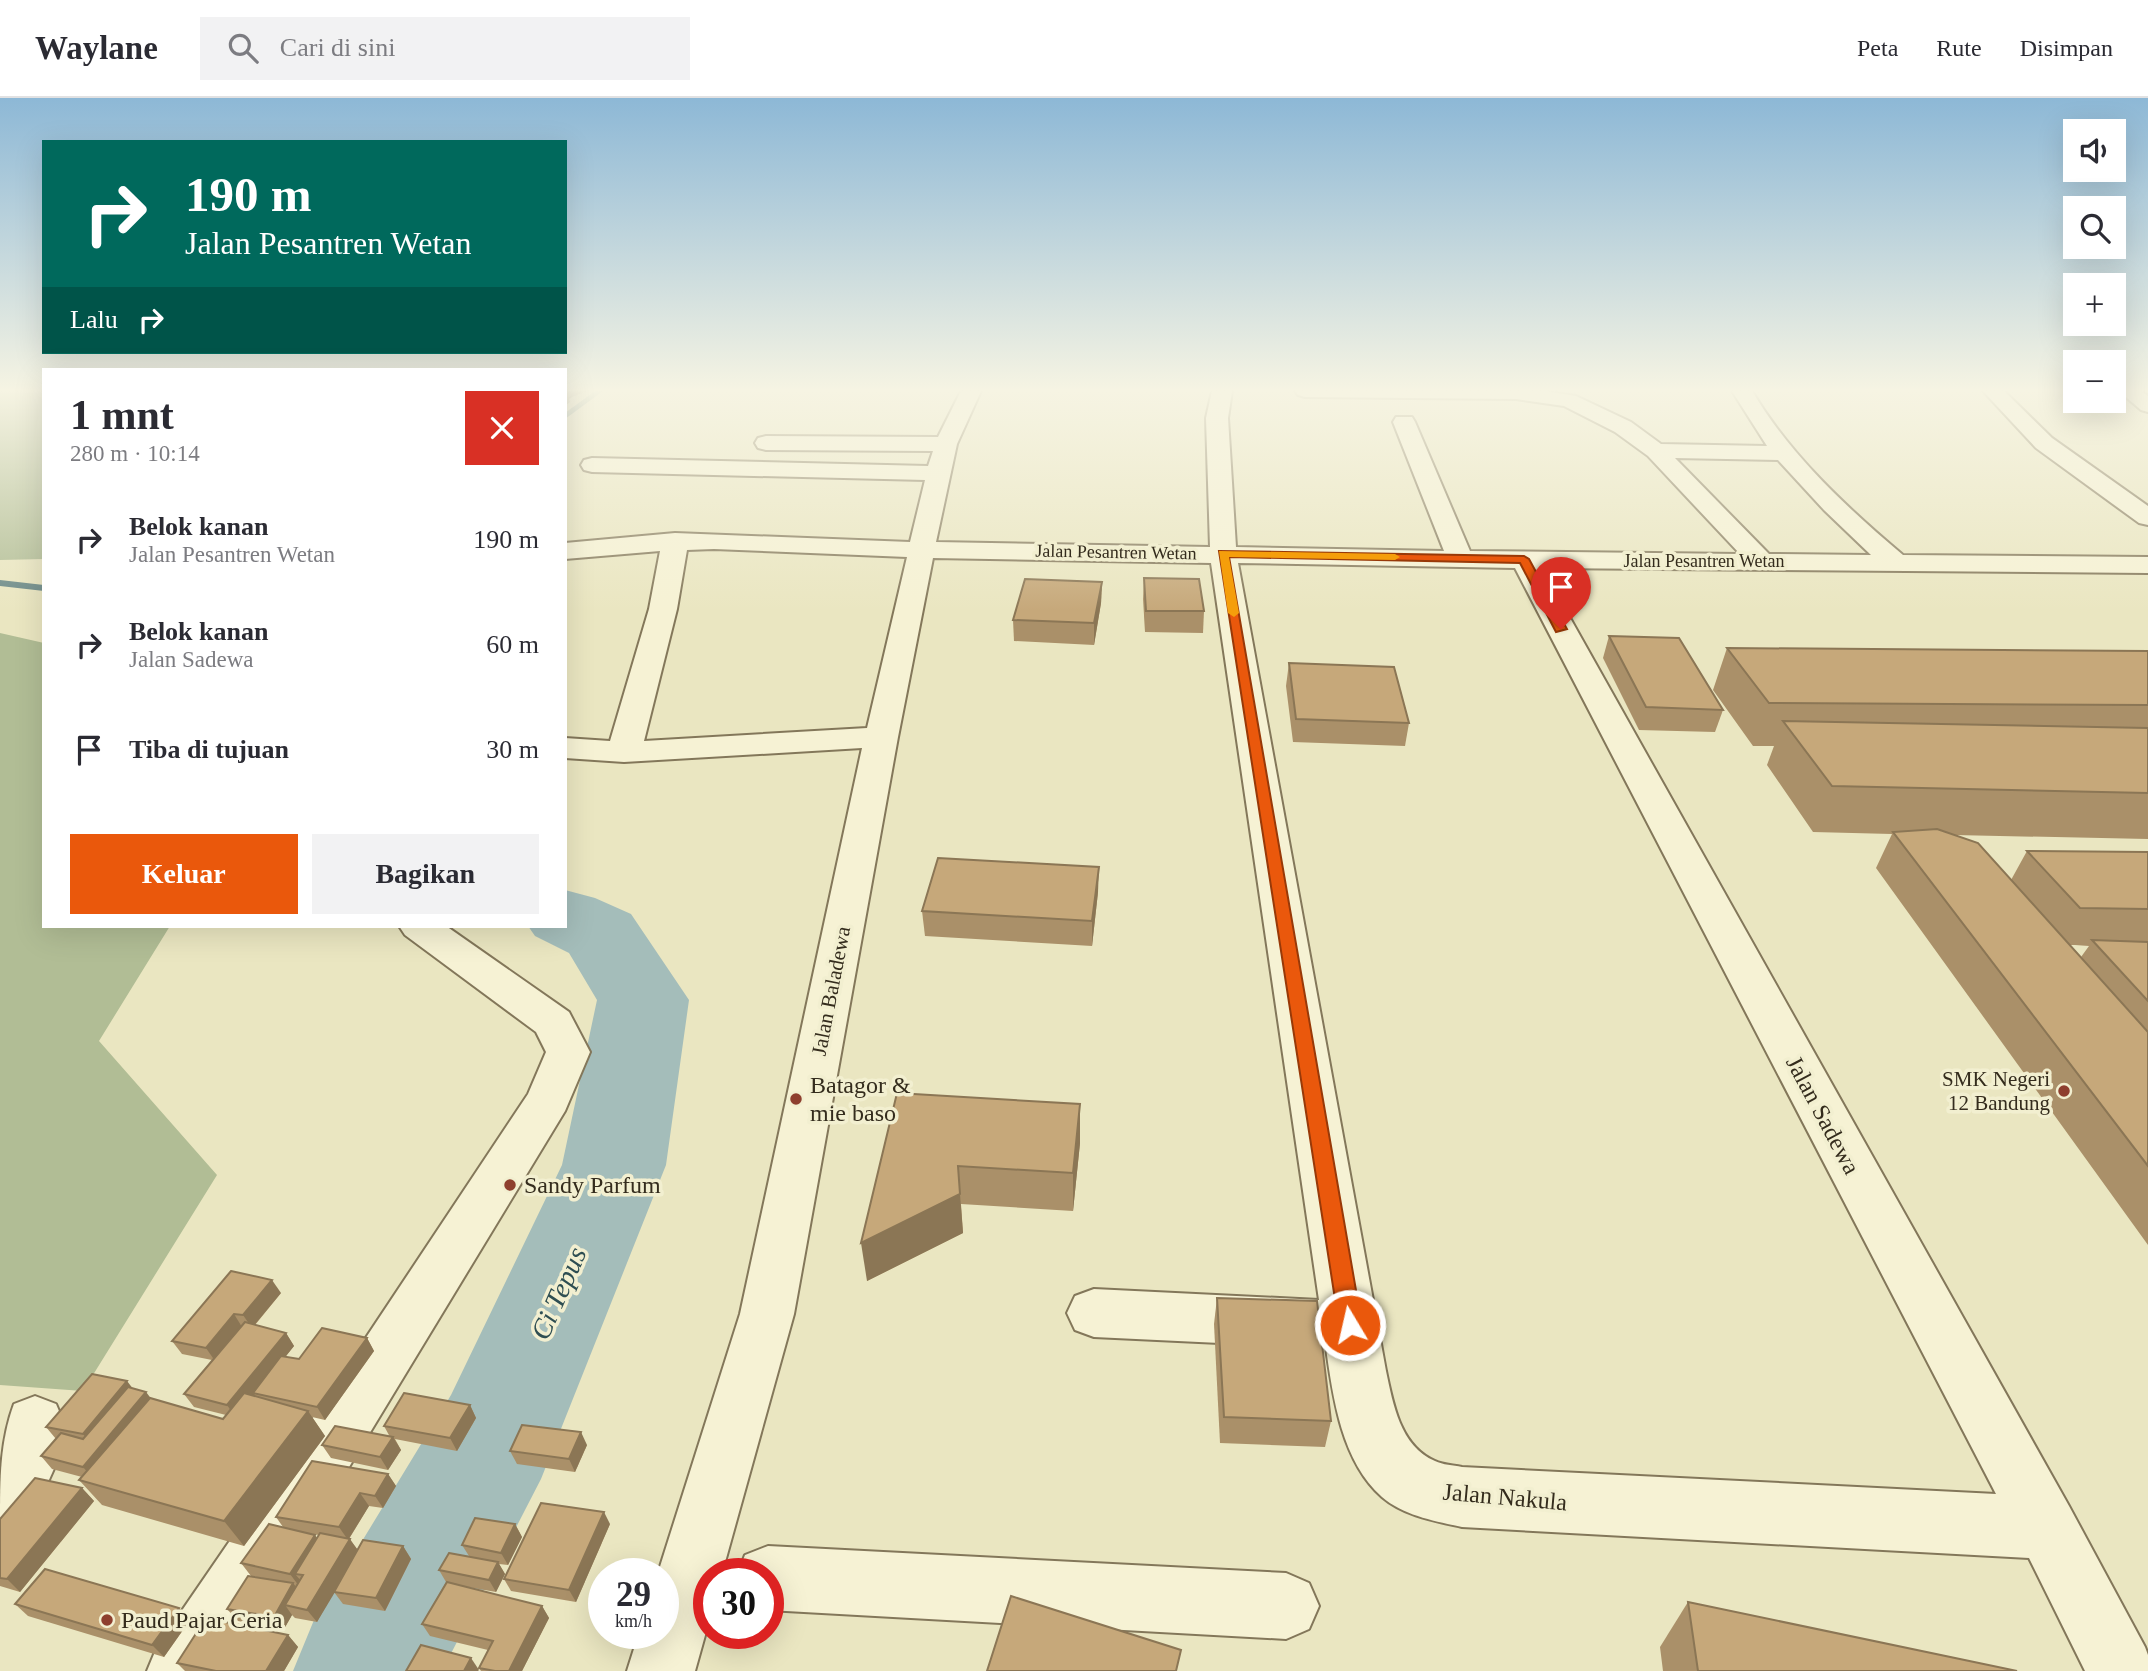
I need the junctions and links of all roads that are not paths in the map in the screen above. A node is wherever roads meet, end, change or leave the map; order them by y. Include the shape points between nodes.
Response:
1 (627, 464) edge
2 (941, 464) edge
3 (1219, 464) edge
4 (1422, 464) edge
5 (1669, 464) edge
6 (1797, 464) edge
7 (2074, 464) edge
8 (592, 465) dead end
9 (2148, 518) edge
10 (675, 541) junction
11 (923, 550) junction
12 (567, 551) edge
13 (1223, 554) junction
14 (1461, 558) junction
15 (1524, 559) junction
16 (1762, 562) junction
17 (1895, 562) junction
18 (2148, 565) edge
19 (881, 737) junction
20 (567, 748) edge
21 (624, 752) junction
22 (422, 928) edge
23 (1094, 1313) dead end
24 (1350, 1325) junction
25 (35, 1423) dead end
26 (0, 1491) edge
27 (2047, 1528) junction
28 (703, 1558) edge
29 (784, 1579) edge
30 (693, 1589) edge
31 (1286, 1606) dead end
32 (181, 1671) edge
33 (661, 1671) edge
34 (2120, 1671) edge

1 - 8 street
2 - 11 street, Jalan Baladewa
3 - 13 street, Jalan Nakula
4 - 14 street
5 - 16 street
6 - 17 street
7 - 9 street
10 - 11 street, Jalan Pesantren Wetan
10 - 12 street, Jalan Pesantren Wetan
10 - 21 street via 663,609
11 - 13 street, Jalan Pesantren Wetan
11 - 19 street, Jalan Baladewa
13 - 14 street, Jalan Pesantren Wetan
13 - 24 street, Jalan Nakula
14 - 15 street, Jalan Pesantren Wetan
15 - 16 street, Jalan Pesantren Wetan
15 - 27 street, Jalan Sadewa
16 - 17 street, Jalan Pesantren Wetan
17 - 18 street, Jalan Pesantren Wetan
19 - 21 street
19 - 28 street, Jalan Baladewa via 767,1314
20 - 21 street
22 - 32 street via 554,1023 568,1052 549,1099
23 - 24 street
24 - 27 street, Jalan Nakula via 1371,1429 1380,1451 1401,1475 1425,1489 1462,1497
25 - 26 street via 27,1462
27 - 34 street, Jalan Sadewa
29 - 31 street
30 - 33 street, Jalan Baladewa

